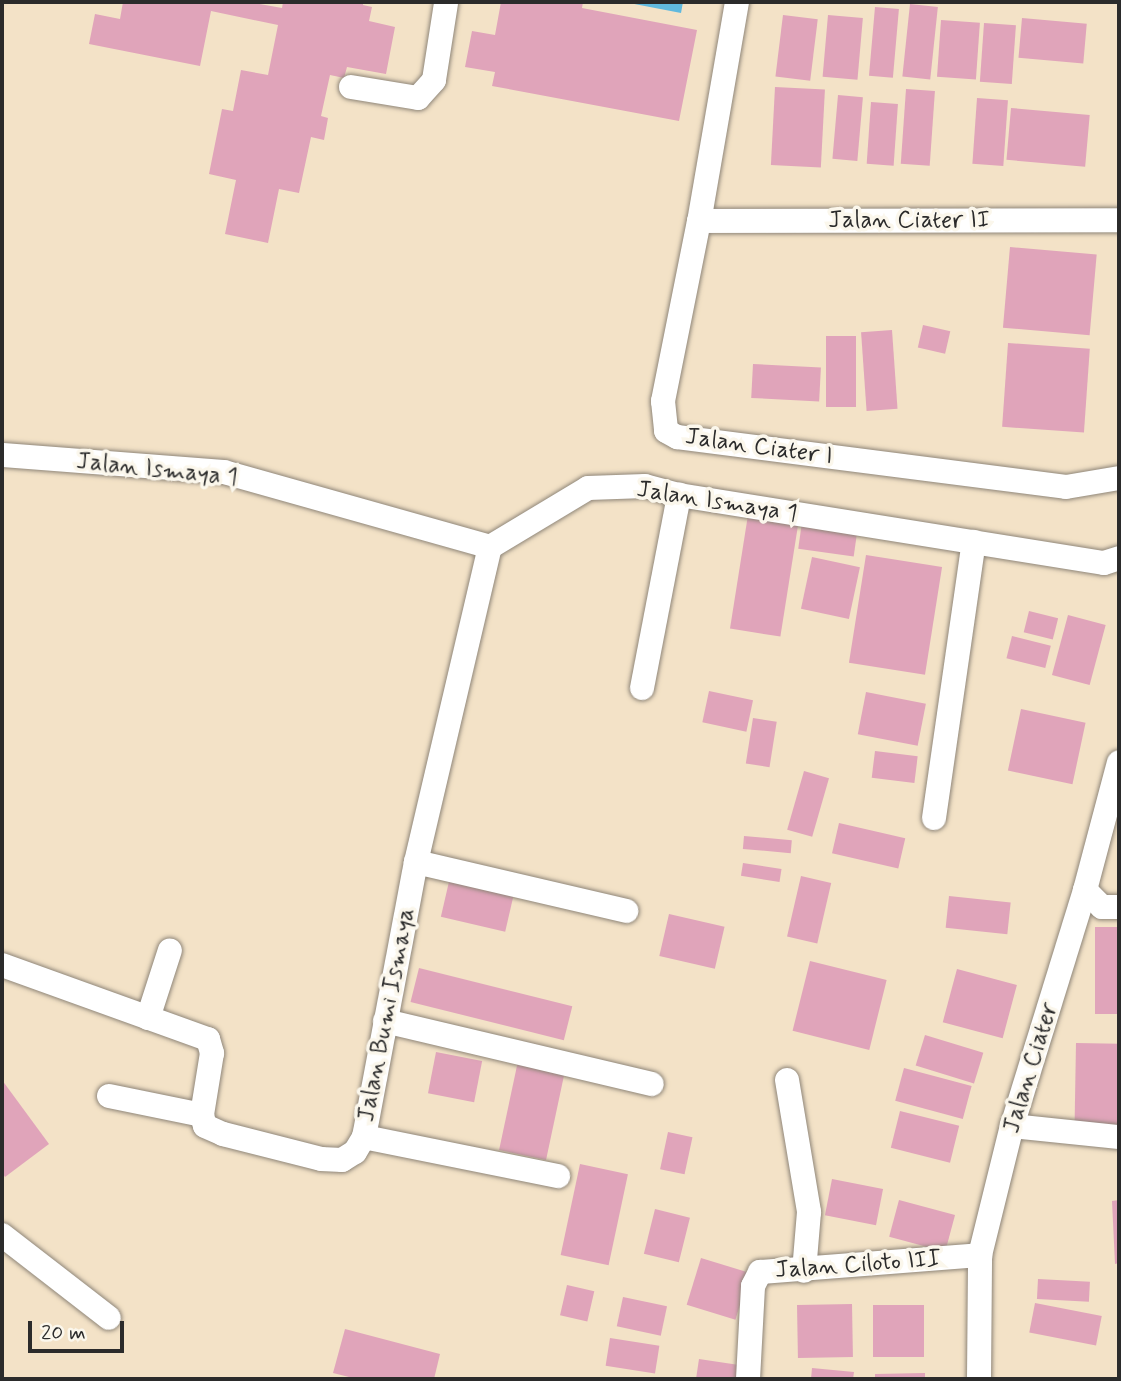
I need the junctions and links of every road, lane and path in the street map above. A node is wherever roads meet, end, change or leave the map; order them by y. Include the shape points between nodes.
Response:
1 (443, 2) edge
2 (737, 2) edge
3 (351, 87) dead end
4 (699, 220) junction
5 (1119, 220) edge
6 (2, 455) edge
7 (1119, 478) edge
8 (679, 495) junction
9 (974, 542) junction
10 (490, 547) junction
11 (1119, 558) edge
12 (642, 688) dead end
13 (1119, 762) edge
14 (934, 818) dead end
15 (416, 862) junction
16 (1085, 890) junction
17 (1119, 907) edge
18 (626, 911) dead end
19 (170, 950) dead end
20 (2, 965) edge
21 (148, 1018) junction
22 (385, 1021) junction
23 (787, 1080) dead end
24 (652, 1084) dead end
25 (109, 1096) dead end
26 (202, 1115) junction
27 (1012, 1126) junction
28 (365, 1137) junction
29 (1119, 1137) edge
30 (558, 1175) dead end
31 (2, 1235) edge
32 (980, 1255) junction
33 (804, 1271) junction
34 (109, 1318) dead end
35 (748, 1379) edge
36 (979, 1379) edge

1 - 3 street via 434,80 418,98
2 - 4 street, Jalan Ciater I
4 - 5 street, Jalan Ciater II
4 - 7 street, Jalan Ciater I via 663,401 666,431 677,437 1066,487
6 - 10 street, Jalan Ismaya 1 via 224,472
8 - 9 street, Jalan Ismaya 1
8 - 10 street, Jalan Ismaya 1 via 645,486 588,488
8 - 12 street
9 - 11 street, Jalan Ismaya 1 via 1104,563
9 - 14 street
10 - 15 street, Jalan Bumi Ismaya
13 - 16 street, Jalan Ciater
15 - 18 street
15 - 22 street, Jalan Bumi Ismaya
16 - 17 street via 1102,907
16 - 27 street, Jalan Ciater
19 - 21 street
20 - 21 street
21 - 26 street via 208,1039 212,1053
22 - 24 street
22 - 28 street, Jalan Bumi Ismaya
23 - 33 street via 809,1212
25 - 26 street
26 - 28 street, Jalan Bumi Ismaya via 205,1126 223,1134 321,1159 342,1160 355,1152
27 - 29 street
27 - 32 street, Jalan Ciater
28 - 30 street
31 - 34 street
32 - 33 street, Jalan Ciloto III
32 - 36 street, Jalan Ciater
33 - 35 street, Jalan Ciloto III via 760,1272 756,1278

